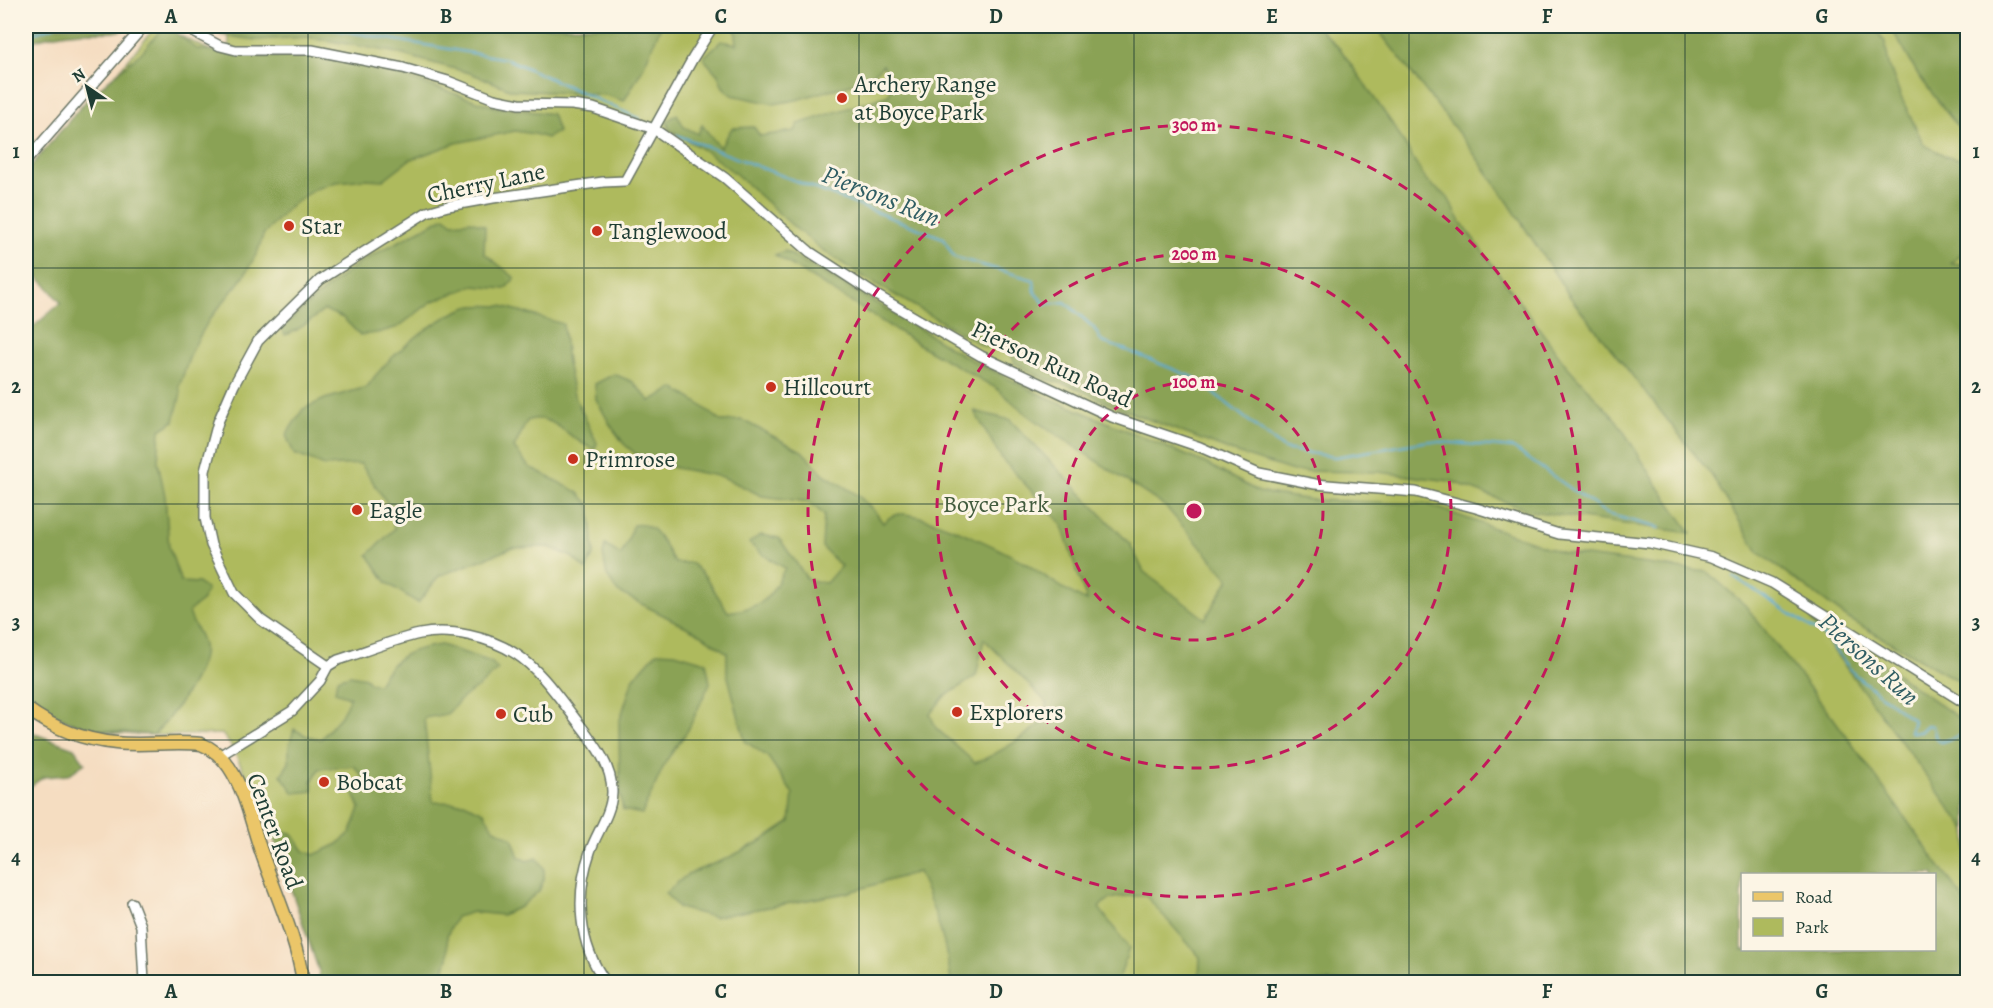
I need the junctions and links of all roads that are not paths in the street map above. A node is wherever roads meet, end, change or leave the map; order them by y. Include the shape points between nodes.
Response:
1 (144, 26) edge
2 (182, 26) edge
3 (713, 26) edge
4 (654, 129) junction
5 (26, 161) edge
6 (328, 666) junction
7 (1968, 705) edge
8 (26, 708) edge
9 (219, 756) junction
10 (132, 903) dead end
11 (144, 982) edge
12 (303, 982) edge
13 (606, 982) edge

1 - 5 street
2 - 4 street, Pierson Run Road via 236,50 312,50 403,68 494,99 593,108
3 - 4 street
4 - 6 street, Cherry Lane via 625,181 493,198 427,212 320,280 258,342 218,422 205,471 205,518 211,545 234,592 261,620
4 - 7 street, Pierson Run Road via 725,178 810,252 876,295 981,356 1112,417 1200,447 1259,473 1315,484 1416,492 1559,534 1650,543 1712,557 1772,583
6 - 9 street via 320,681 292,711
6 - 13 street via 421,634 447,633 471,635 507,649 540,676 589,736 610,776 612,794 590,852 580,899 582,929
8 - 9 main road, Center Road via 55,726 90,739 201,744
9 - 12 main road, Center Road via 239,788
10 - 11 street via 141,926

